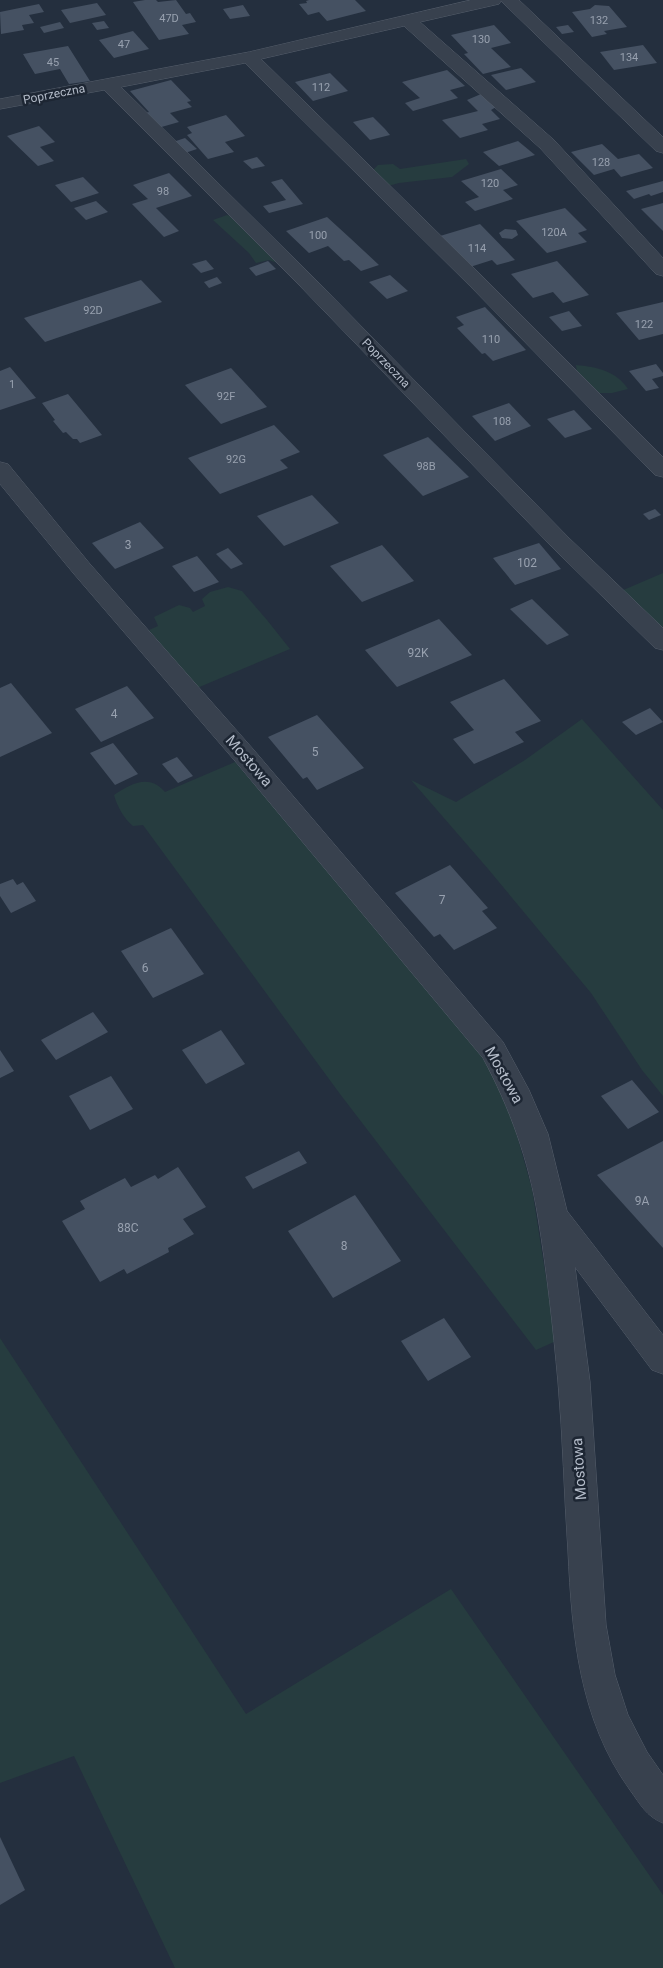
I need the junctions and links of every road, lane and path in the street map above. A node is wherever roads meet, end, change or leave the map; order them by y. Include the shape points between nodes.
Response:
1 (493, 0) edge
2 (509, 0) edge
3 (406, 19) junction
4 (249, 57) junction
5 (108, 84) junction
6 (0, 104) edge
7 (663, 147) edge
8 (663, 270) edge
9 (0, 469) edge
10 (663, 470) edge
11 (663, 642) edge
12 (553, 1216) junction
13 (663, 1360) edge
14 (663, 1805) edge

1 - 3 street, Poprzeczna
2 - 7 street
3 - 4 street, Poprzeczna
3 - 8 street via 547,144
4 - 5 street, Poprzeczna
4 - 10 street
5 - 6 street, Poprzeczna
5 - 11 street, Poprzeczna via 307,282 561,543
9 - 12 street, Mostowa via 493,1050 516,1090 533,1134
12 - 13 street
12 - 14 street, Mostowa via 574,1382 589,1625 598,1675 612,1721 634,1764

